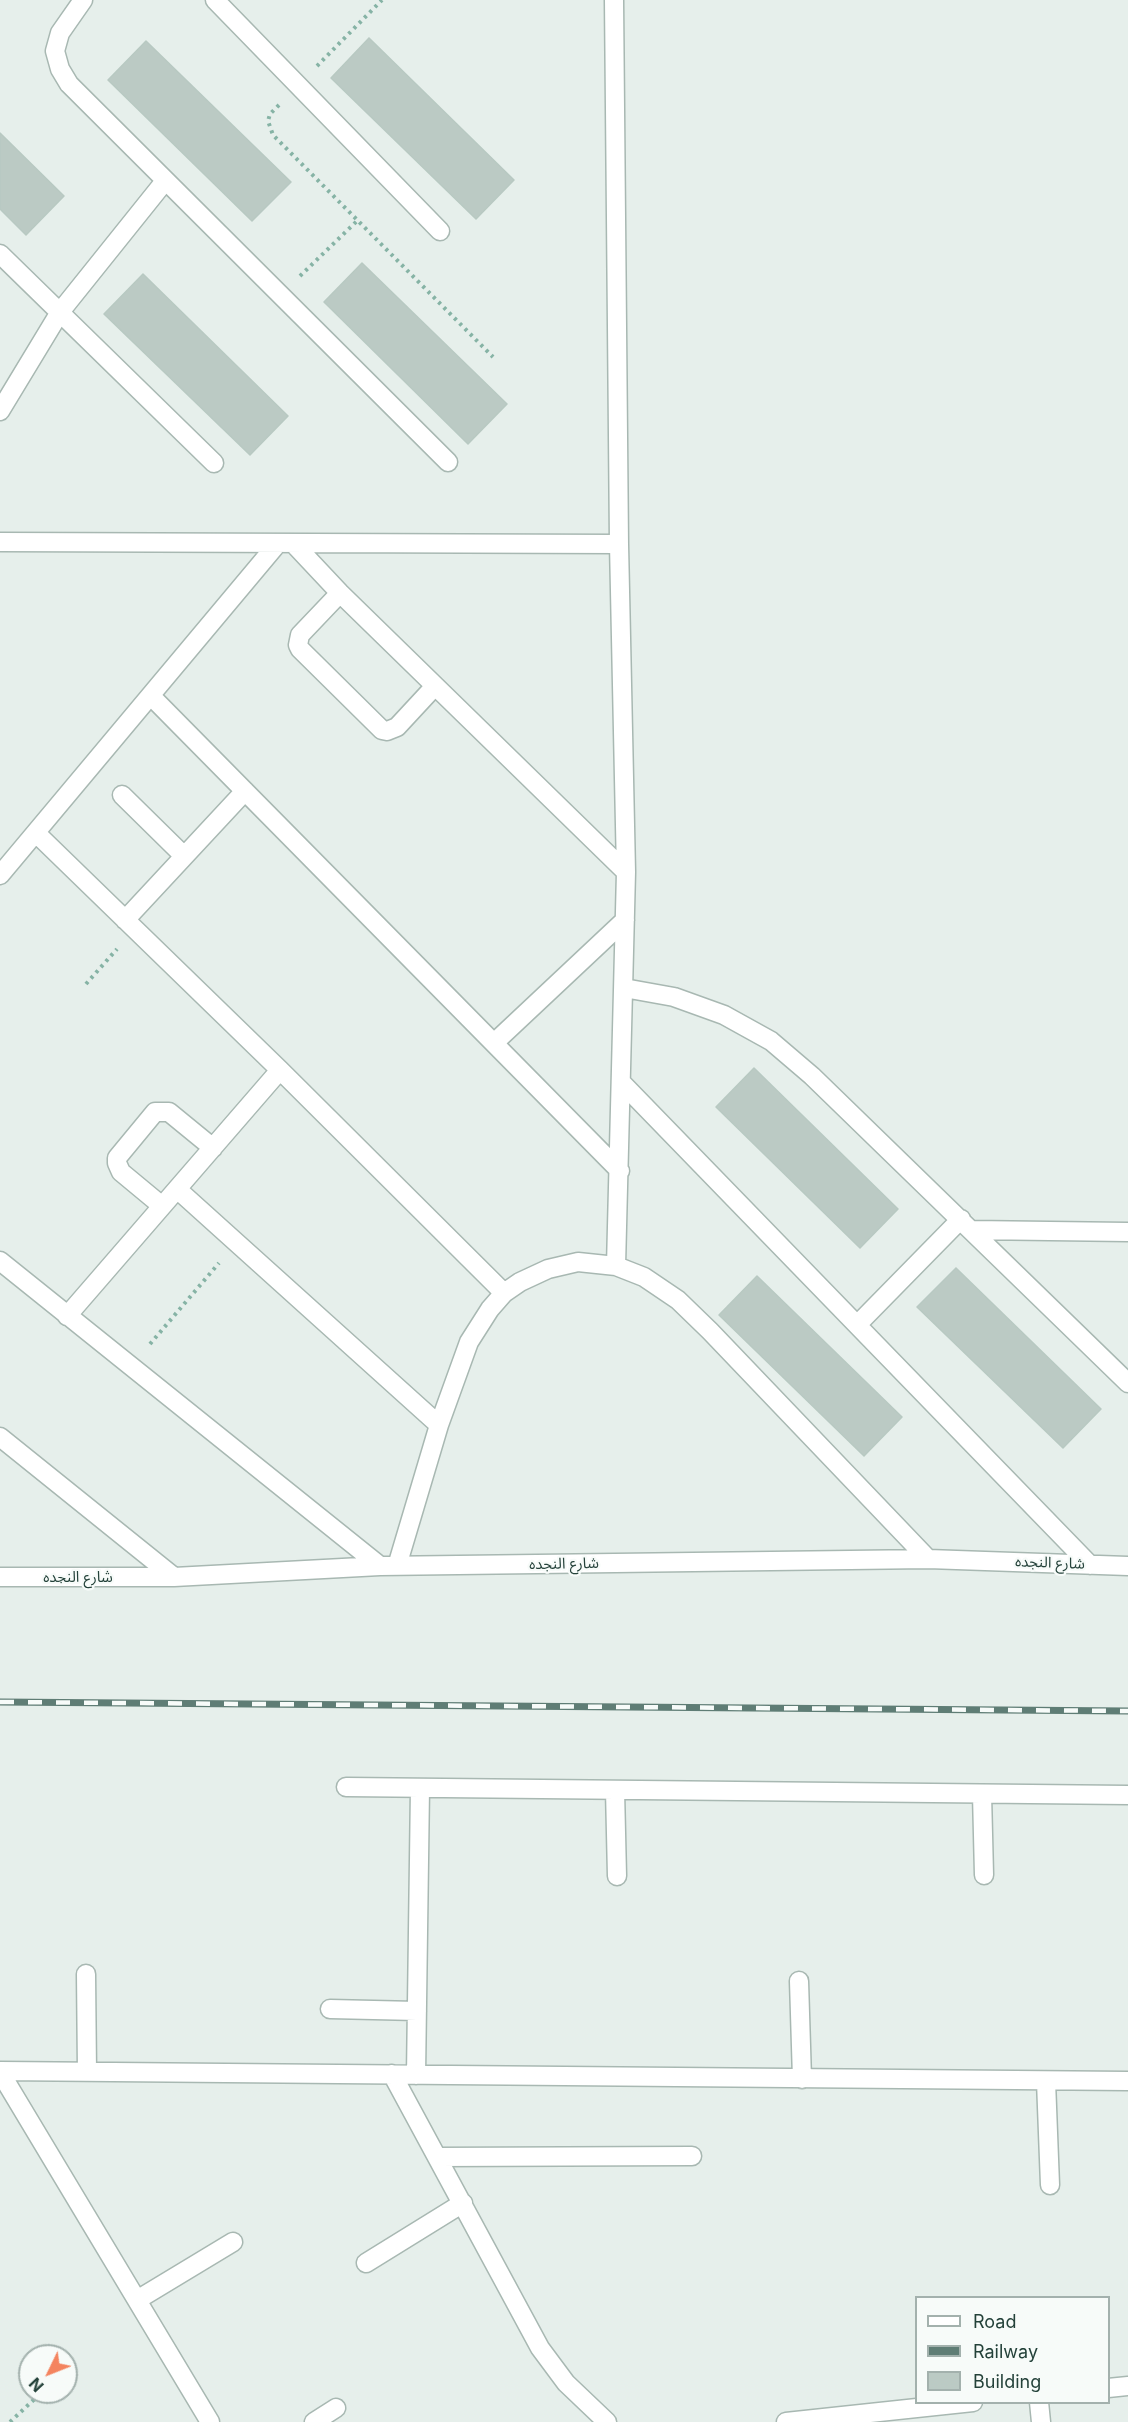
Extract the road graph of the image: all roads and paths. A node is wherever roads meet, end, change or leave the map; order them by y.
1 (83, 0) edge
2 (215, 0) edge
3 (614, 0) edge
4 (165, 181) junction
5 (357, 220) dead end
6 (440, 231) dead end
7 (0, 254) edge
8 (279, 295) junction
9 (60, 312) junction
10 (0, 411) edge
11 (448, 462) dead end
12 (214, 463) dead end
13 (0, 542) edge
14 (285, 543) junction
15 (619, 544) junction
16 (340, 593) junction
17 (435, 686) junction
18 (151, 696) junction
19 (245, 791) junction
20 (122, 795) dead end
21 (36, 832) junction
22 (184, 856) junction
23 (626, 872) junction
24 (0, 874) edge
25 (625, 920) junction
26 (130, 924) junction
27 (86, 984) dead end
28 (624, 988) junction
29 (494, 1043) junction
30 (280, 1070) junction
31 (622, 1083) junction
32 (213, 1148) junction
33 (620, 1171) junction
34 (177, 1189) junction
35 (162, 1206) junction
36 (967, 1225) junction
37 (1128, 1232) edge
38 (237, 1242) junction
39 (0, 1261) edge
40 (616, 1266) junction
41 (504, 1293) junction
42 (68, 1316) junction
43 (857, 1325) junction
44 (129, 1367) junction
45 (1128, 1383) edge
46 (439, 1425) junction
47 (0, 1437) edge
48 (928, 1559) junction
49 (1090, 1564) junction
50 (388, 1566) junction
51 (1128, 1566) edge
52 (0, 1577) edge
53 (174, 1577) junction
54 (346, 1787) dead end
55 (420, 1788) junction
56 (615, 1790) junction
57 (982, 1794) junction
58 (1128, 1795) edge
59 (984, 1875) dead end
60 (616, 1876) dead end
61 (86, 1974) dead end
62 (799, 1981) dead end
63 (330, 2009) dead end
64 (417, 2011) junction
65 (0, 2072) edge
66 (87, 2072) junction
67 (392, 2074) junction
68 (417, 2075) junction
69 (802, 2079) junction
70 (1046, 2080) junction
71 (1128, 2081) edge
72 (692, 2156) dead end
73 (437, 2157) junction
74 (1050, 2185) dead end
75 (463, 2203) junction
76 (233, 2242) dead end
77 (366, 2263) dead end
78 (137, 2300) junction
79 (1128, 2386) edge
80 (1110, 2388) edge
81 (29, 2404) edge
82 (965, 2404) edge
83 (1039, 2404) edge
84 (336, 2408) dead end
85 (851, 2419) edge
86 (10, 2422) edge
87 (210, 2422) edge
88 (314, 2422) edge
89 (607, 2422) edge
90 (786, 2422) edge
91 (1041, 2422) edge

1 - 4 street
2 - 6 street
3 - 15 street
4 - 8 street
4 - 9 street
5 - 8 path
7 - 9 street
8 - 11 street
9 - 10 street
9 - 12 street
13 - 14 street
14 - 15 street
14 - 16 street
14 - 18 street
15 - 23 street
16 - 17 street
16 - 17 street
17 - 23 street
18 - 19 street
18 - 21 street
19 - 22 street
19 - 29 street
20 - 22 street
21 - 24 street
21 - 26 street
22 - 26 street
23 - 25 street
25 - 28 street
25 - 29 street
26 - 27 path
26 - 30 street
28 - 31 street
28 - 36 street
29 - 33 street
30 - 32 street
30 - 41 street
31 - 33 street
31 - 43 street
32 - 34 street
32 - 35 street
33 - 40 street
34 - 35 street
34 - 38 street
35 - 42 street
36 - 37 street
36 - 43 street
36 - 45 street
38 - 44 path
38 - 46 street
39 - 42 street
40 - 41 street
40 - 48 street
41 - 46 street
42 - 44 street
43 - 49 street
44 - 50 street
46 - 50 street
47 - 53 street
48 - 49 street, شارع النجده
48 - 50 street, شارع النجده
49 - 51 street, شارع النجده
50 - 53 street, شارع النجده
52 - 53 street, شارع النجده
54 - 55 street
55 - 56 street
55 - 64 street
56 - 57 street
56 - 60 street
57 - 58 street
57 - 59 street
61 - 66 street
62 - 69 street
63 - 64 street
64 - 68 street
65 - 66 street
65 - 78 street
66 - 67 street
67 - 68 street
67 - 73 street
68 - 69 street
69 - 70 street
70 - 71 street
70 - 74 street
72 - 73 street
73 - 75 street
75 - 77 street
75 - 89 street
76 - 78 street
78 - 87 street
79 - 80 street
81 - 86 path
82 - 85 street
83 - 91 street
84 - 88 street
85 - 90 street

